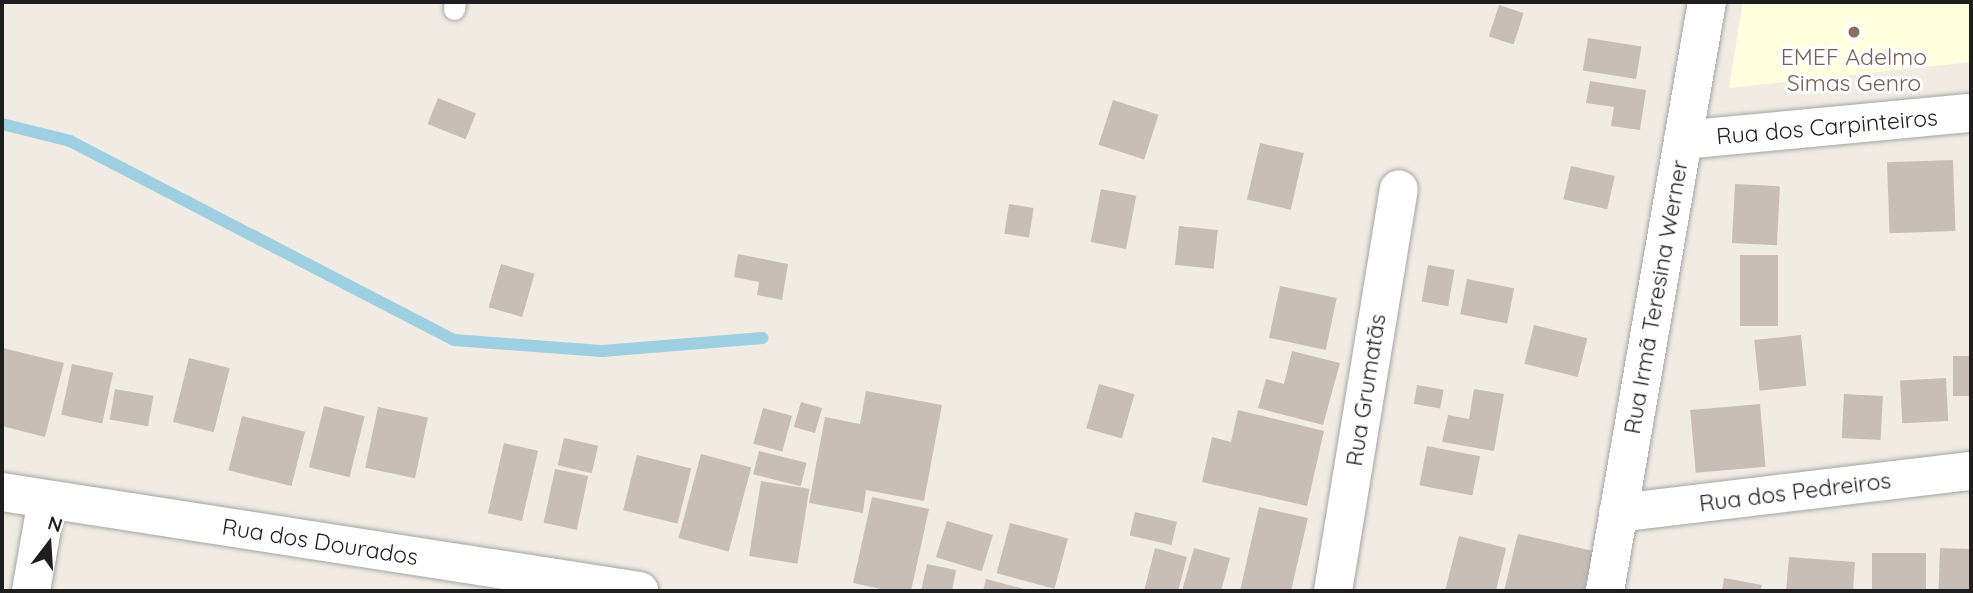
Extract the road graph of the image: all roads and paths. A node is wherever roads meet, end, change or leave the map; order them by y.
1 (1707, 2) edge
2 (1971, 113) edge
3 (1683, 140) junction
4 (1399, 189) dead end
5 (1971, 471) edge
6 (2, 492) edge
7 (47, 499) junction
8 (1618, 513) junction
9 (31, 591) edge
10 (639, 591) edge
11 (1333, 591) edge
12 (1605, 591) edge

1 - 3 street, Rua Irmã Teresina Werner
2 - 3 street, Rua dos Carpinteiros
3 - 8 street, Rua Irmã Teresina Werner
4 - 11 street, Rua Grumatãs
5 - 8 street, Rua dos Pedreiros
6 - 7 street, Rua dos Dourados
7 - 9 street
7 - 10 street, Rua dos Dourados
8 - 12 street, Rua Irmã Teresina Werner

